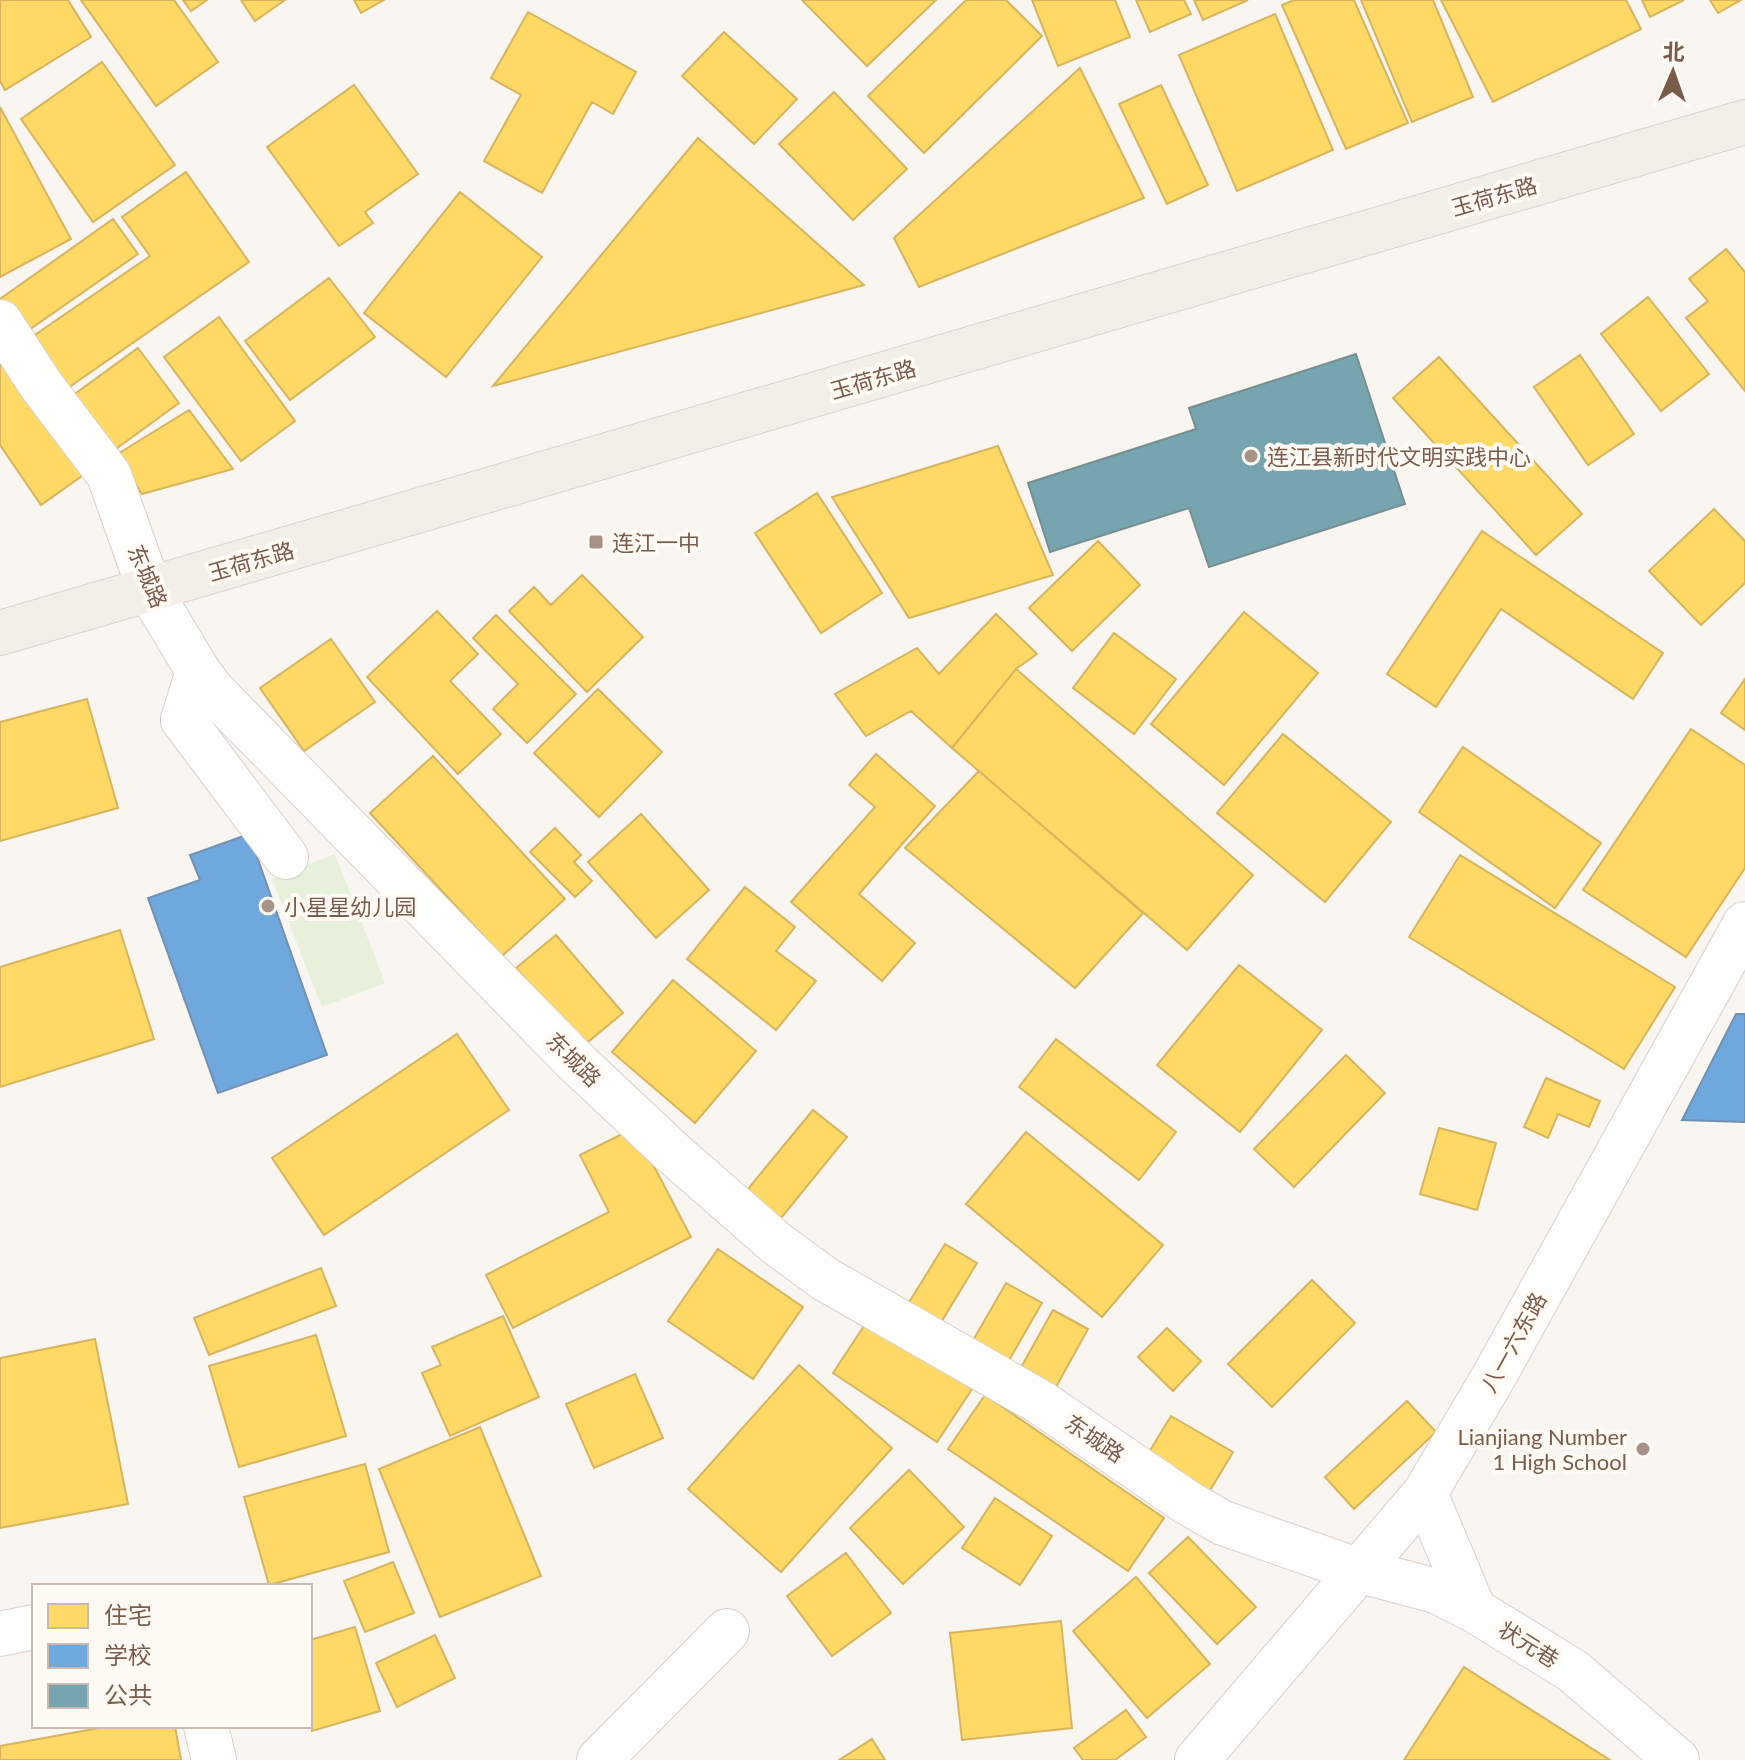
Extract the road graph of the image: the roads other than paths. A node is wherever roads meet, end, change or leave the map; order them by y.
1 (1745, 122) edge
2 (0, 322) edge
3 (150, 591) junction
4 (0, 633) edge
5 (198, 671) junction
6 (286, 857) dead end
7 (1745, 924) edge
8 (1425, 1493) junction
9 (1357, 1570) junction
10 (1474, 1610) junction
11 (32, 1627) edge
12 (727, 1631) dead end
13 (0, 1634) edge
14 (206, 1728) edge
15 (214, 1760) edge
16 (599, 1760) edge
17 (1197, 1760) edge
18 (1677, 1760) edge

1 - 3 main road, 玉荷东路
2 - 3 street, 东城路
3 - 4 main road, 玉荷东路
3 - 5 street, 东城路
5 - 6 street
5 - 9 street, 东城路
7 - 8 street, 八一六东路
8 - 9 street, 八一六东路
8 - 10 street
9 - 10 street, 状元巷
9 - 17 street, 八一六东路
10 - 18 street, 状元巷
11 - 13 street
12 - 16 street
14 - 15 street

